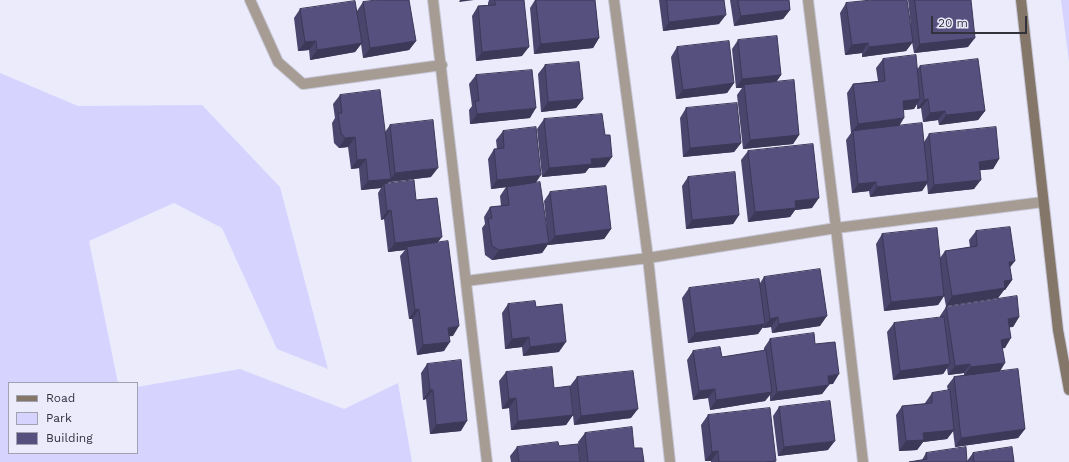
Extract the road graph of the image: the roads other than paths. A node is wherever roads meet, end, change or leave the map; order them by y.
1 (250, 0) edge
2 (433, 0) edge
3 (614, 0) edge
4 (808, 0) edge
5 (1021, 0) edge
6 (442, 65) junction
7 (1043, 202) junction
8 (836, 228) junction
9 (648, 258) junction
10 (466, 281) junction
11 (1069, 390) edge
12 (487, 462) edge
13 (670, 462) edge
14 (863, 462) edge

1 - 6 street
2 - 6 street
3 - 9 street
4 - 8 street
5 - 7 street
6 - 10 street
7 - 8 street
7 - 11 street
8 - 9 street
8 - 14 street
9 - 10 street
9 - 13 street
10 - 12 street

